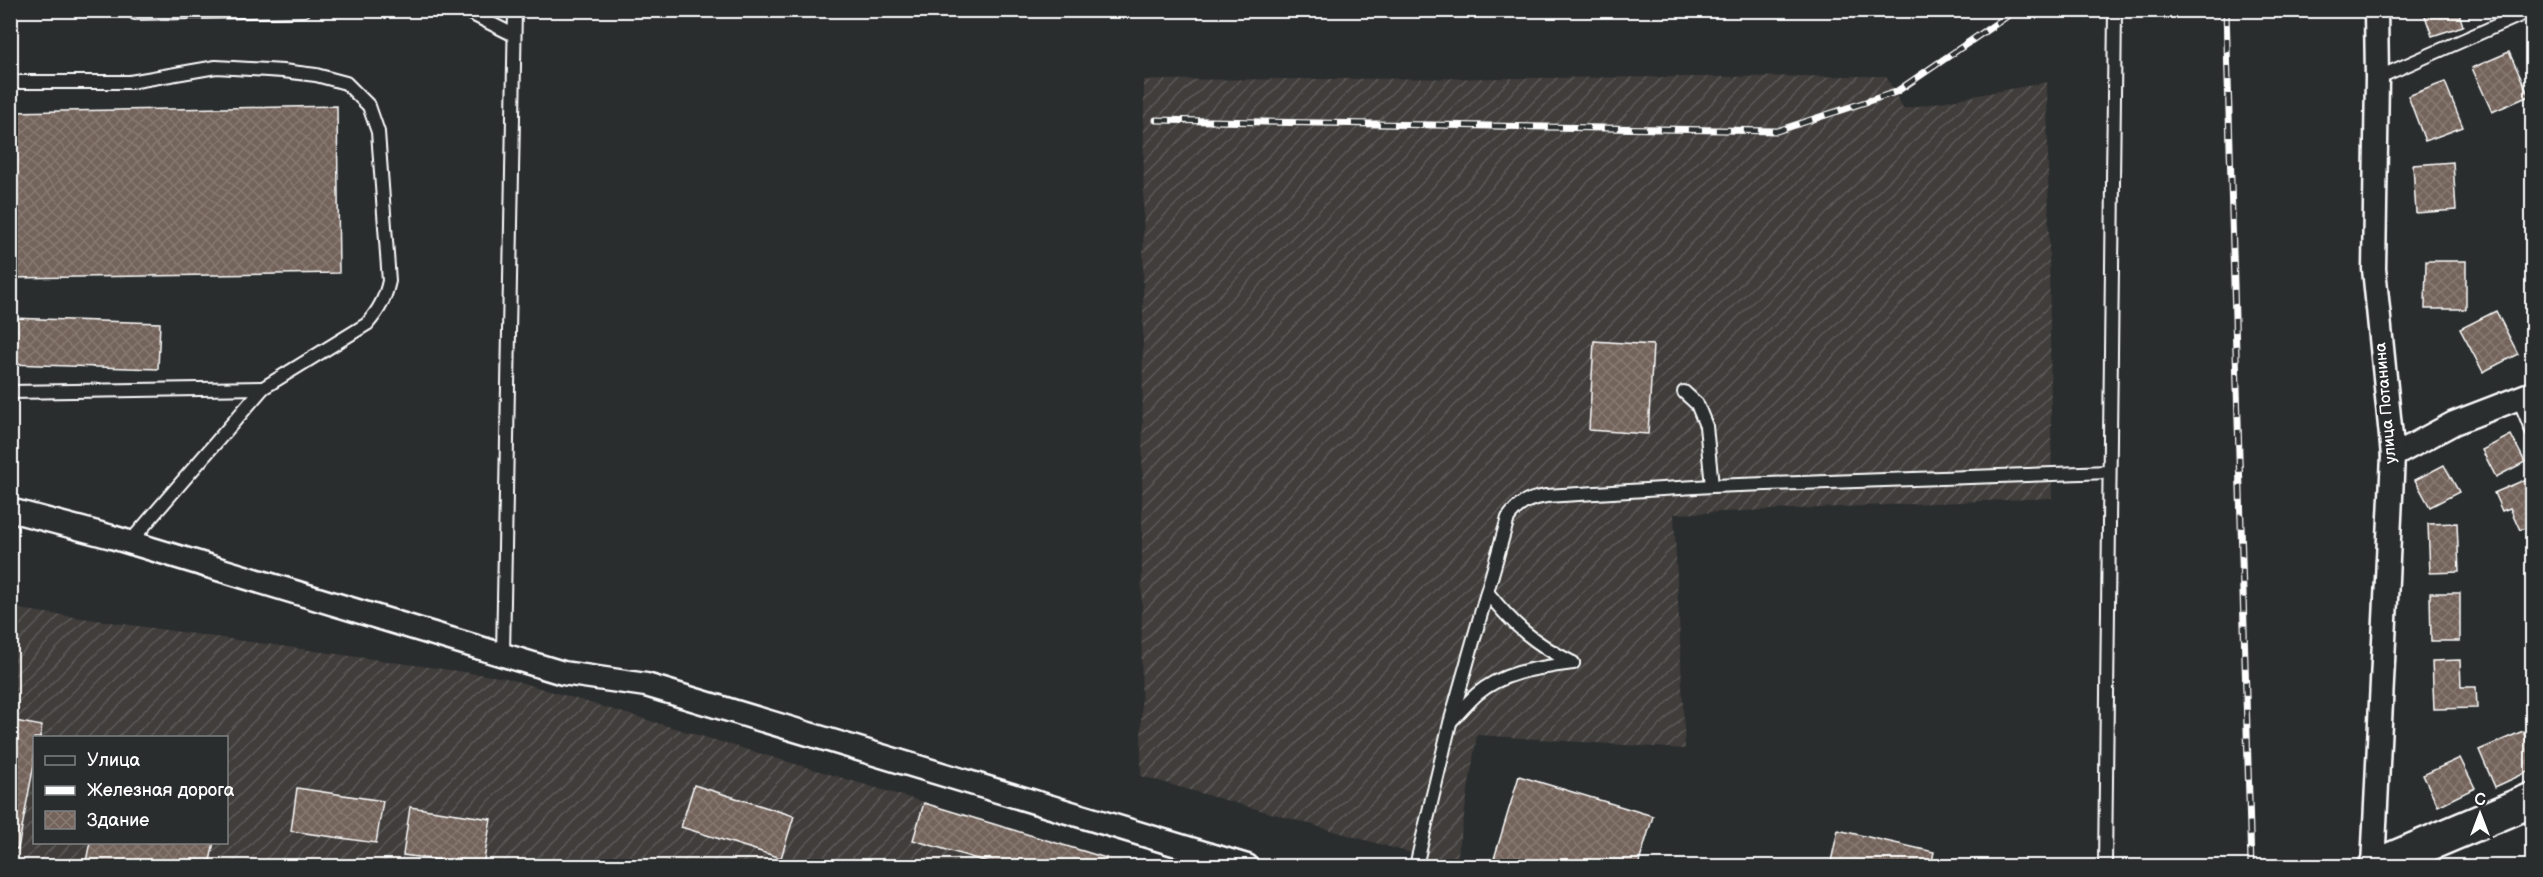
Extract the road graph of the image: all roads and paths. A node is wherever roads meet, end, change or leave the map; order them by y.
1 (304, 10) edge
2 (444, 10) edge
3 (515, 10) edge
4 (2115, 10) edge
5 (2376, 10) edge
6 (2532, 10) edge
7 (135, 12) dead end
8 (514, 35) junction
9 (2377, 78) junction
10 (10, 82) edge
11 (263, 388) junction
12 (10, 392) edge
13 (1684, 392) dead end
14 (2526, 396) edge
15 (2532, 431) edge
16 (2393, 456) junction
17 (2109, 472) junction
18 (1712, 486) junction
19 (10, 510) edge
20 (130, 542) junction
21 (1487, 592) junction
22 (503, 655) junction
23 (1450, 723) junction
24 (2532, 800) edge
25 (1246, 866) edge
26 (1416, 867) edge
27 (2105, 867) edge
28 (2375, 867) edge

1 - 7 lane
2 - 8 lane
3 - 8 lane
4 - 17 lane
5 - 9 street, улица Потанина
6 - 9 lane
8 - 22 lane
9 - 16 street, улица Потанина
10 - 11 lane
11 - 12 lane
11 - 20 lane
13 - 18 lane
14 - 15 lane
14 - 16 street
16 - 28 street, улица Потанина
17 - 18 lane
17 - 27 lane
18 - 21 lane
19 - 20 street
20 - 22 street
21 - 23 lane
21 - 23 lane
22 - 25 street
23 - 26 lane
24 - 28 main road

